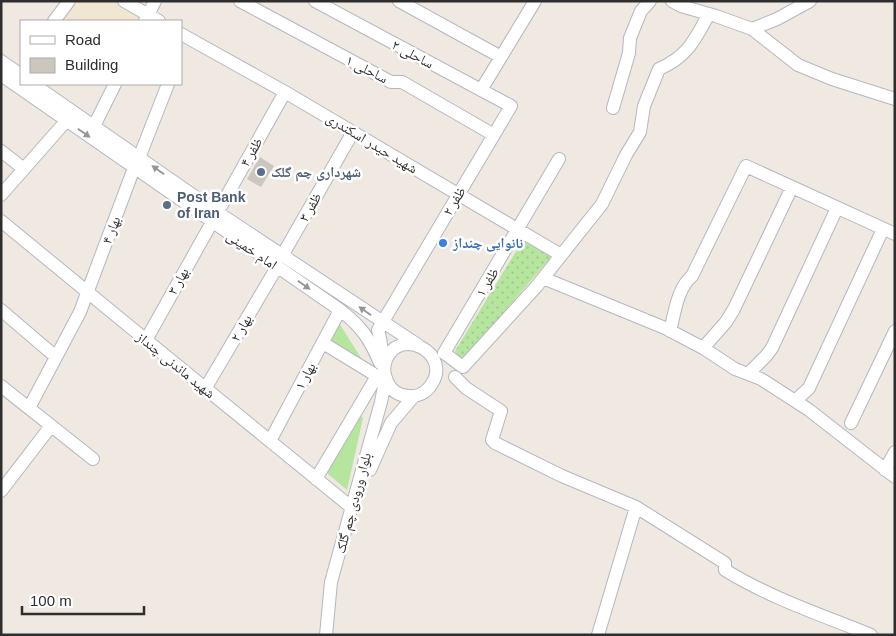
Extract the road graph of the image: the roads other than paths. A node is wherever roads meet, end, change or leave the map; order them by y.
1 (69, 1) edge
2 (124, 1) edge
3 (155, 1) edge
4 (240, 1) edge
5 (315, 1) edge
6 (399, 1) edge
7 (535, 1) edge
8 (650, 1) edge
9 (672, 1) edge
10 (810, 1) edge
11 (709, 14) junction
12 (151, 19) edge
13 (55, 20) edge
14 (752, 29) junction
15 (184, 35) edge
16 (501, 56) junction
17 (1, 61) edge
18 (20, 72) edge
19 (1, 75) edge
20 (34, 85) edge
21 (114, 85) edge
22 (168, 85) edge
23 (481, 90) junction
24 (285, 92) junction
25 (895, 99) edge
26 (55, 106) junction
27 (511, 106) joint
28 (613, 108) dead end
29 (67, 120) junction
30 (94, 126) junction
31 (353, 132) junction
32 (494, 135) junction
33 (1, 151) edge
34 (559, 159) dead end
35 (137, 163) junction
36 (24, 169) junction
37 (792, 187) junction
38 (458, 194) junction
39 (1, 195) edge
40 (837, 208) junction
41 (214, 217) junction
42 (1, 221) edge
43 (518, 230) junction
44 (889, 231) edge
45 (561, 255) junction
46 (280, 261) junction
47 (543, 278) junction
48 (88, 292) junction
49 (1, 310) edge
50 (340, 310) junction
51 (383, 322) junction
52 (670, 331) junction
53 (895, 331) edge
54 (146, 340) junction
55 (323, 342) junction
56 (420, 346) junction
57 (703, 348) junction
58 (439, 355) junction
59 (56, 357) junction
60 (459, 372) junction
61 (384, 373) junction
62 (436, 374) junction
63 (748, 374) junction
64 (2, 389) edge
65 (205, 389) junction
66 (414, 396) junction
67 (795, 401) junction
68 (29, 408) junction
69 (375, 423) junction
70 (851, 423) dead end
71 (51, 426) junction
72 (389, 427) junction
73 (270, 441) junction
74 (895, 452) edge
75 (93, 459) dead end
76 (890, 474) edge
77 (316, 479) junction
78 (1, 491) edge
79 (352, 507) junction
80 (636, 507) junction
81 (326, 635) edge
82 (331, 635) edge
83 (598, 635) edge
84 (871, 635) edge

1 - 13 street
2 - 12 street
3 - 12 street
4 - 32 street, ساحلی ۱
5 - 23 street, ساحلی ۲
6 - 16 street
7 - 16 street
8 - 28 street
9 - 11 street
10 - 14 street
11 - 14 street
11 - 45 street
14 - 25 street
15 - 24 street, شهید حیدر اسکندری
16 - 23 street
17 - 18 street
19 - 26 street, امام خمینی
20 - 26 street, امام خمینی
21 - 30 street
22 - 35 street, بهار ۴
23 - 27 street, ساحلی ۲
24 - 31 street, شهید حیدر اسکندری
24 - 41 street, ظفر ۴
26 - 29 street, امام خمینی
26 - 30 street, امام خمینی
27 - 32 street, ظفر ۲
29 -> 35 street, امام خمینی
29 - 36 street
30 - 35 street, امام خمینی
31 - 38 street, شهید حیدر اسکندری
31 - 46 street, ظفر ۳
32 - 38 street, ظفر ۲
33 - 36 street
34 - 43 street, ظفر ۱
35 - 41 street, امام خمینی
35 - 48 street, بهار ۴
36 - 39 street
37 - 40 street
37 - 52 street
37 - 57 street
38 - 43 street, شهید حیدر اسکندری
38 - 51 street, ظفر ۲
40 - 44 street
40 - 63 street
41 - 46 street, امام خمینی
41 - 54 street, بهار ۳
42 - 48 street, شهید ماندنی چنداز
43 - 45 street, شهید حیدر اسکندری
43 - 58 street, ظفر ۱
44 - 67 street
45 - 47 street
46 -> 50 street, امام خمینی
51 -> 46 street, امام خمینی
46 - 65 street, بهار ۲
47 - 52 street
47 - 60 street
48 - 54 street, شهید ماندنی چنداز
48 - 59 street, بهار ۴
49 - 59 street
50 - 55 street, بهار ۱
50 - 61 street, امام خمینی
51 - 56 street, امام خمینی
51 - 61 street
52 - 57 street
53 - 70 street
54 - 65 street, شهید ماندنی چنداز
55 - 73 street, بهار ۱
55 - 77 street
56 - 58 street
56 - 61 street
57 - 63 street
58 - 60 street
58 - 62 street
59 - 68 street, بهار ۴
60 - 62 street
60 - 80 street
61 - 66 street
61 - 69 street, بلوار ورودی چم گلک
62 - 66 street
63 - 67 street
64 - 68 street
65 - 73 street, شهید ماندنی چنداز
66 - 72 street, بلوار ورودی چم گلک
67 - 76 street
68 - 71 street
69 - 72 street
69 - 79 street, بلوار ورودی چم گلک
71 - 75 street
71 - 78 street
72 - 82 street, بلوار ورودی چم گلک
73 - 77 street, شهید ماندنی چنداز
74 - 76 street
77 - 79 street, شهید ماندنی چنداز
79 - 81 street, بلوار ورودی چم گلک
80 - 83 street
80 - 84 street

